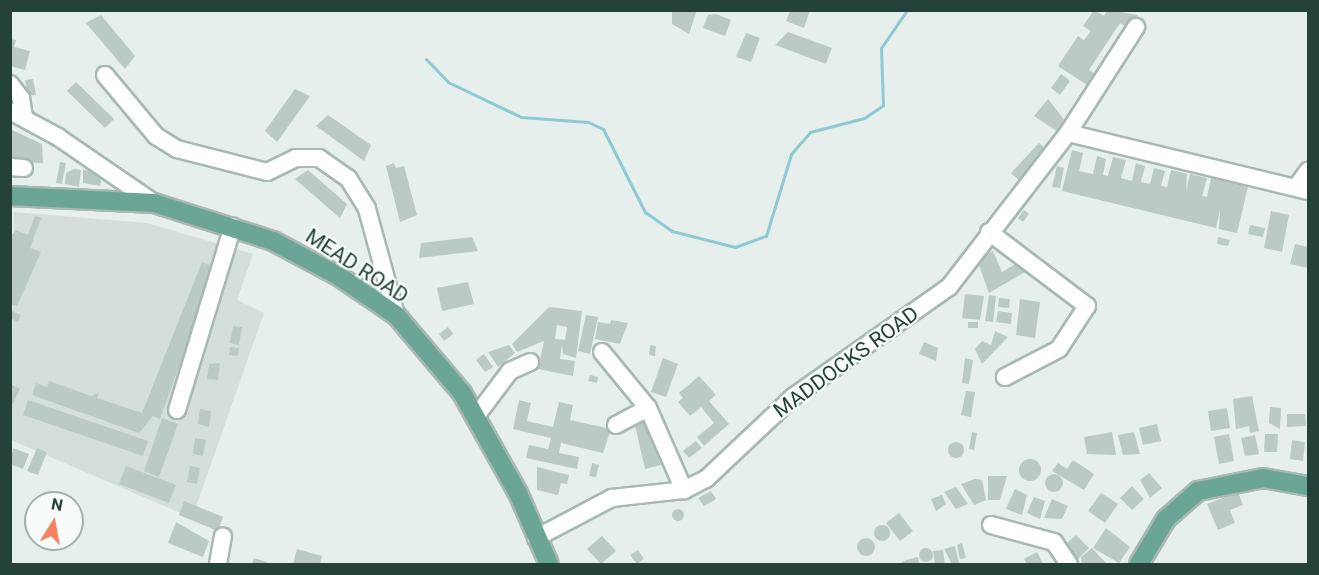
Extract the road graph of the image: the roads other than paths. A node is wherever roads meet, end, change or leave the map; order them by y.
1 (1136, 27) dead end
2 (105, 75) dead end
3 (10, 84) edge
4 (17, 113) edge
5 (1068, 133) junction
6 (1308, 171) edge
7 (1303, 188) edge
8 (10, 196) edge
9 (154, 203) junction
10 (233, 226) junction
11 (989, 232) junction
12 (396, 315) junction
13 (603, 352) dead end
14 (530, 362) dead end
15 (1005, 377) dead end
16 (648, 408) junction
17 (177, 410) dead end
18 (477, 415) junction
19 (616, 425) dead end
20 (1308, 486) edge
21 (684, 489) junction
22 (991, 525) dead end
23 (223, 536) dead end
24 (536, 538) junction
25 (218, 564) edge
26 (549, 564) edge
27 (1069, 564) edge
28 (1139, 564) edge

1 - 5 street, MADDOCKS ROAD
2 - 12 street
3 - 4 street
4 - 9 street
5 - 7 street
5 - 11 street, MADDOCKS ROAD
6 - 7 street
8 - 9 main road, MEAD ROAD
9 - 10 main road, MEAD ROAD
10 - 12 main road, MEAD ROAD
10 - 17 street
11 - 15 street
11 - 21 street, MADDOCKS ROAD
12 - 18 main road, MEAD ROAD
13 - 16 street
14 - 18 street
16 - 19 street
16 - 21 street
18 - 24 main road, MEAD ROAD
20 - 28 main road
21 - 24 street, MADDOCKS ROAD
22 - 27 street
23 - 25 street
24 - 26 main road, MEAD ROAD

